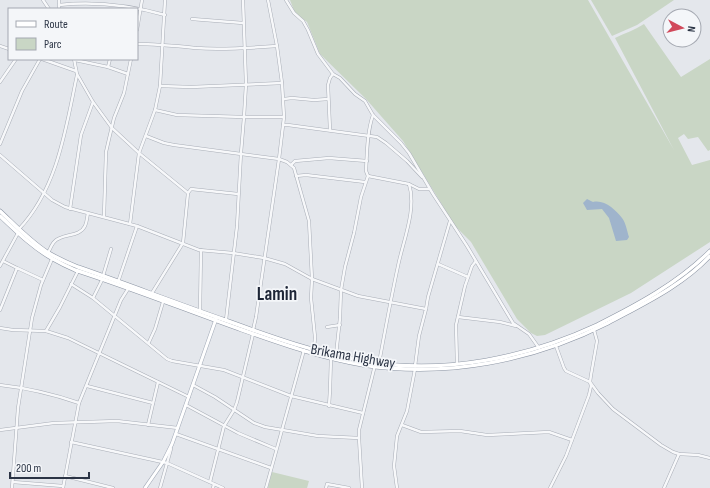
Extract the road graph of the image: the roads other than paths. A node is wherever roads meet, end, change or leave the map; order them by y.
1 (59, 0) edge
2 (142, 0) edge
3 (165, 0) edge
4 (240, 0) edge
5 (243, 0) edge
6 (268, 0) edge
7 (286, 0) edge
8 (59, 5) joint
9 (141, 8) junction
10 (164, 15) junction
11 (192, 18) dead end
12 (243, 23) junction
13 (138, 24) edge
14 (138, 44) edge
15 (162, 44) junction
16 (277, 46) junction
17 (244, 49) junction
18 (15, 60) edge
19 (40, 60) edge
20 (44, 60) edge
21 (74, 60) edge
22 (110, 60) edge
23 (131, 60) edge
24 (108, 67) junction
25 (77, 72) junction
26 (128, 74) junction
27 (333, 74) junction
28 (0, 82) edge
29 (282, 83) junction
30 (246, 84) junction
31 (160, 86) junction
32 (284, 99) junction
33 (328, 99) junction
34 (93, 102) junction
35 (155, 110) junction
36 (373, 115) junction
37 (284, 116) junction
38 (244, 117) junction
39 (283, 125) junction
40 (112, 128) junction
41 (330, 130) junction
42 (369, 135) junction
43 (146, 136) junction
44 (0, 144) edge
45 (139, 153) junction
46 (0, 154) edge
47 (241, 154) junction
48 (279, 159) junction
49 (367, 161) junction
50 (291, 165) junction
51 (296, 176) junction
52 (368, 176) junction
53 (365, 182) junction
54 (426, 182) junction
55 (409, 184) junction
56 (430, 189) junction
57 (43, 192) junction
58 (188, 193) junction
59 (238, 194) junction
60 (70, 209) junction
61 (0, 211) edge
62 (88, 213) junction
63 (0, 216) edge
64 (104, 216) junction
65 (450, 221) junction
66 (130, 224) junction
67 (137, 226) junction
68 (19, 231) junction
69 (183, 243) junction
70 (111, 249) dead end
71 (201, 250) junction
72 (710, 251) edge
73 (48, 253) junction
74 (233, 253) junction
75 (710, 256) edge
76 (264, 258) junction
77 (52, 259) junction
78 (3, 261) junction
79 (476, 261) junction
80 (438, 264) junction
81 (0, 266) edge
82 (17, 268) junction
83 (78, 271) junction
84 (468, 277) junction
85 (102, 278) junction
86 (312, 279) junction
87 (43, 280) junction
88 (118, 282) junction
89 (71, 284) junction
90 (128, 289) junction
91 (341, 290) junction
92 (151, 294) junction
93 (93, 298) junction
94 (163, 302) junction
95 (391, 302) junction
96 (426, 309) junction
97 (0, 310) edge
98 (200, 311) junction
99 (114, 315) junction
100 (458, 317) junction
101 (216, 319) junction
102 (226, 321) junction
103 (340, 325) junction
104 (327, 327) dead end
105 (519, 327) junction
106 (0, 328) edge
107 (594, 330) junction
108 (30, 331) junction
109 (46, 331) junction
110 (253, 332) junction
111 (148, 342) junction
112 (556, 346) junction
113 (304, 350) junction
114 (314, 350) junction
115 (539, 350) junction
116 (99, 353) junction
117 (336, 356) junction
118 (331, 358) junction
119 (376, 364) junction
120 (457, 364) junction
121 (200, 365) junction
122 (415, 367) junction
123 (243, 378) junction
124 (158, 382) junction
125 (590, 382) junction
126 (0, 385) edge
127 (193, 385) junction
128 (87, 386) junction
129 (21, 388) junction
130 (291, 396) junction
131 (189, 397) junction
132 (79, 403) junction
133 (152, 403) junction
134 (186, 405) junction
135 (329, 406) junction
136 (234, 410) junction
137 (363, 413) junction
138 (75, 422) junction
139 (148, 425) junction
140 (402, 425) junction
141 (224, 426) junction
142 (16, 427) junction
143 (178, 428) junction
144 (0, 430) edge
145 (282, 430) junction
146 (176, 434) junction
147 (358, 438) junction
148 (572, 440) junction
149 (71, 442) junction
150 (218, 449) junction
151 (276, 449) junction
152 (679, 454) junction
153 (710, 458) edge
154 (165, 462) junction
155 (272, 468) junction
156 (65, 476) junction
157 (13, 482) junction
158 (210, 482) junction
159 (214, 484) junction
160 (63, 487) edge
161 (12, 488) edge
162 (113, 488) edge
163 (145, 488) edge
164 (160, 488) edge
165 (213, 488) edge
166 (223, 488) edge
167 (266, 488) edge
168 (326, 488) edge
169 (349, 488) edge
170 (362, 488) edge
171 (397, 488) edge
172 (550, 488) edge
173 (664, 488) edge

1 - 8 street
2 - 9 street
3 - 10 street
4 - 5 street
5 - 12 street
6 - 16 street
7 - 27 street
8 - 9 street
9 - 10 street
9 - 13 street
10 - 15 street
11 - 12 street
12 - 17 street
14 - 15 street
15 - 17 street
15 - 31 street
16 - 17 street
16 - 29 street
17 - 30 street
18 - 28 street
19 - 44 street
20 - 25 street
21 - 24 street
21 - 25 street
22 - 24 street
23 - 26 street
24 - 26 street
25 - 34 street
25 - 57 street
26 - 40 street
27 - 33 street
27 - 36 street
29 - 30 street
29 - 32 street
30 - 31 street
30 - 38 street
31 - 35 street
32 - 33 street
32 - 37 street
33 - 41 street
34 - 40 street
34 - 60 street
35 - 38 street
35 - 43 street
36 - 42 street
36 - 54 street
37 - 38 street
37 - 39 street
38 - 47 street
39 - 41 street
39 - 48 street
40 - 45 street
40 - 64 street
41 - 42 street
42 - 49 street
42 - 54 street
43 - 45 street
43 - 47 street
45 - 58 street
45 - 66 street
46 - 57 street
47 - 48 street
47 - 59 street
48 - 50 street
48 - 76 street
49 - 50 street
49 - 52 street
50 - 51 street
51 - 53 street
51 - 86 street
52 - 53 street
52 - 55 street
53 - 91 street
54 - 56 street
55 - 56 street
55 - 95 street
56 - 65 street
57 - 60 street
57 - 68 street
58 - 59 street
58 - 69 street
59 - 74 street
60 - 62 street
61 - 68 highway, Brikama Highway
62 - 64 street
62 - 73 street
63 - 68 highway, Brikama Highway
64 - 66 street
65 - 79 street
65 - 80 street
66 - 67 street
67 - 69 street
67 - 88 street
68 - 73 highway, Brikama Highway
68 - 77 highway, Brikama Highway
68 - 78 street
69 - 71 street
69 - 92 street
70 - 85 street
71 - 74 street
71 - 98 street
72 - 115 highway, Brikama Highway
73 - 85 highway, Brikama Highway
74 - 76 street
74 - 102 street
75 - 107 highway, Brikama Highway
76 - 86 street
76 - 110 street
77 - 83 highway, Brikama Highway
77 - 87 street
78 - 81 street
78 - 82 street
79 - 84 street
79 - 105 street
80 - 84 street
80 - 96 street
82 - 87 street
82 - 97 street
83 - 85 highway, Brikama Highway
83 - 89 street
84 - 100 street
85 - 88 highway, Brikama Highway
85 - 90 highway, Brikama Highway
85 - 93 street
86 - 91 street
86 - 114 street
87 - 108 street
88 - 92 highway, Brikama Highway
89 - 93 street
89 - 109 street
90 - 94 highway, Brikama Highway
90 - 99 street
91 - 95 street
91 - 103 street
92 - 98 highway, Brikama Highway
93 - 99 street
94 - 101 highway, Brikama Highway
94 - 111 street
95 - 96 street
95 - 119 street
96 - 122 street
98 - 101 highway, Brikama Highway
99 - 111 street
99 - 116 street
100 - 105 street
100 - 120 street
101 - 102 highway, Brikama Highway
101 - 110 highway, Brikama Highway
101 - 121 main road
102 - 110 highway, Brikama Highway
103 - 104 street
103 - 117 street
105 - 115 street
106 - 108 street
107 - 112 highway, Brikama Highway
107 - 125 street
108 - 109 street
108 - 129 street
109 - 116 street
110 - 113 highway, Brikama Highway
110 - 123 street
111 - 121 street
112 - 115 highway, Brikama Highway
112 - 125 street
113 - 114 highway, Brikama Highway
113 - 118 highway, Brikama Highway
113 - 130 street
114 - 117 highway, Brikama Highway
115 - 120 highway, Brikama Highway
115 - 122 highway, Brikama Highway
116 - 124 street
116 - 128 street
117 - 119 highway, Brikama Highway
118 - 119 highway, Brikama Highway
118 - 135 street
119 - 122 highway, Brikama Highway
119 - 137 street
120 - 122 highway, Brikama Highway
121 - 123 street
121 - 127 main road
122 - 140 street
123 - 130 street
123 - 136 street
124 - 131 street
124 - 133 street
125 - 148 street
125 - 152 street
126 - 129 street
127 - 131 main road
127 - 136 street
128 - 132 street
128 - 133 street
129 - 132 street
129 - 142 street
130 - 135 street
130 - 145 street
131 - 134 main road
132 - 138 street
133 - 139 street
134 - 141 street
134 - 143 main road
135 - 137 street
136 - 141 street
136 - 145 street
137 - 147 street
138 - 139 street
138 - 142 street
138 - 149 street
139 - 143 street
140 - 148 street
140 - 171 street
141 - 150 street
141 - 151 street
142 - 144 street
142 - 157 street
143 - 146 main road
145 - 147 street
145 - 151 street
146 - 150 street
146 - 154 main road
147 - 170 street
148 - 172 street
149 - 154 street
149 - 156 street
150 - 155 street
150 - 158 street
151 - 155 street
152 - 153 street
152 - 173 street
154 - 158 street
154 - 163 main road
154 - 164 street
155 - 167 street
156 - 160 street
156 - 162 street
157 - 160 street
157 - 161 street
158 - 159 street
159 - 165 street
159 - 166 street
168 - 169 street

